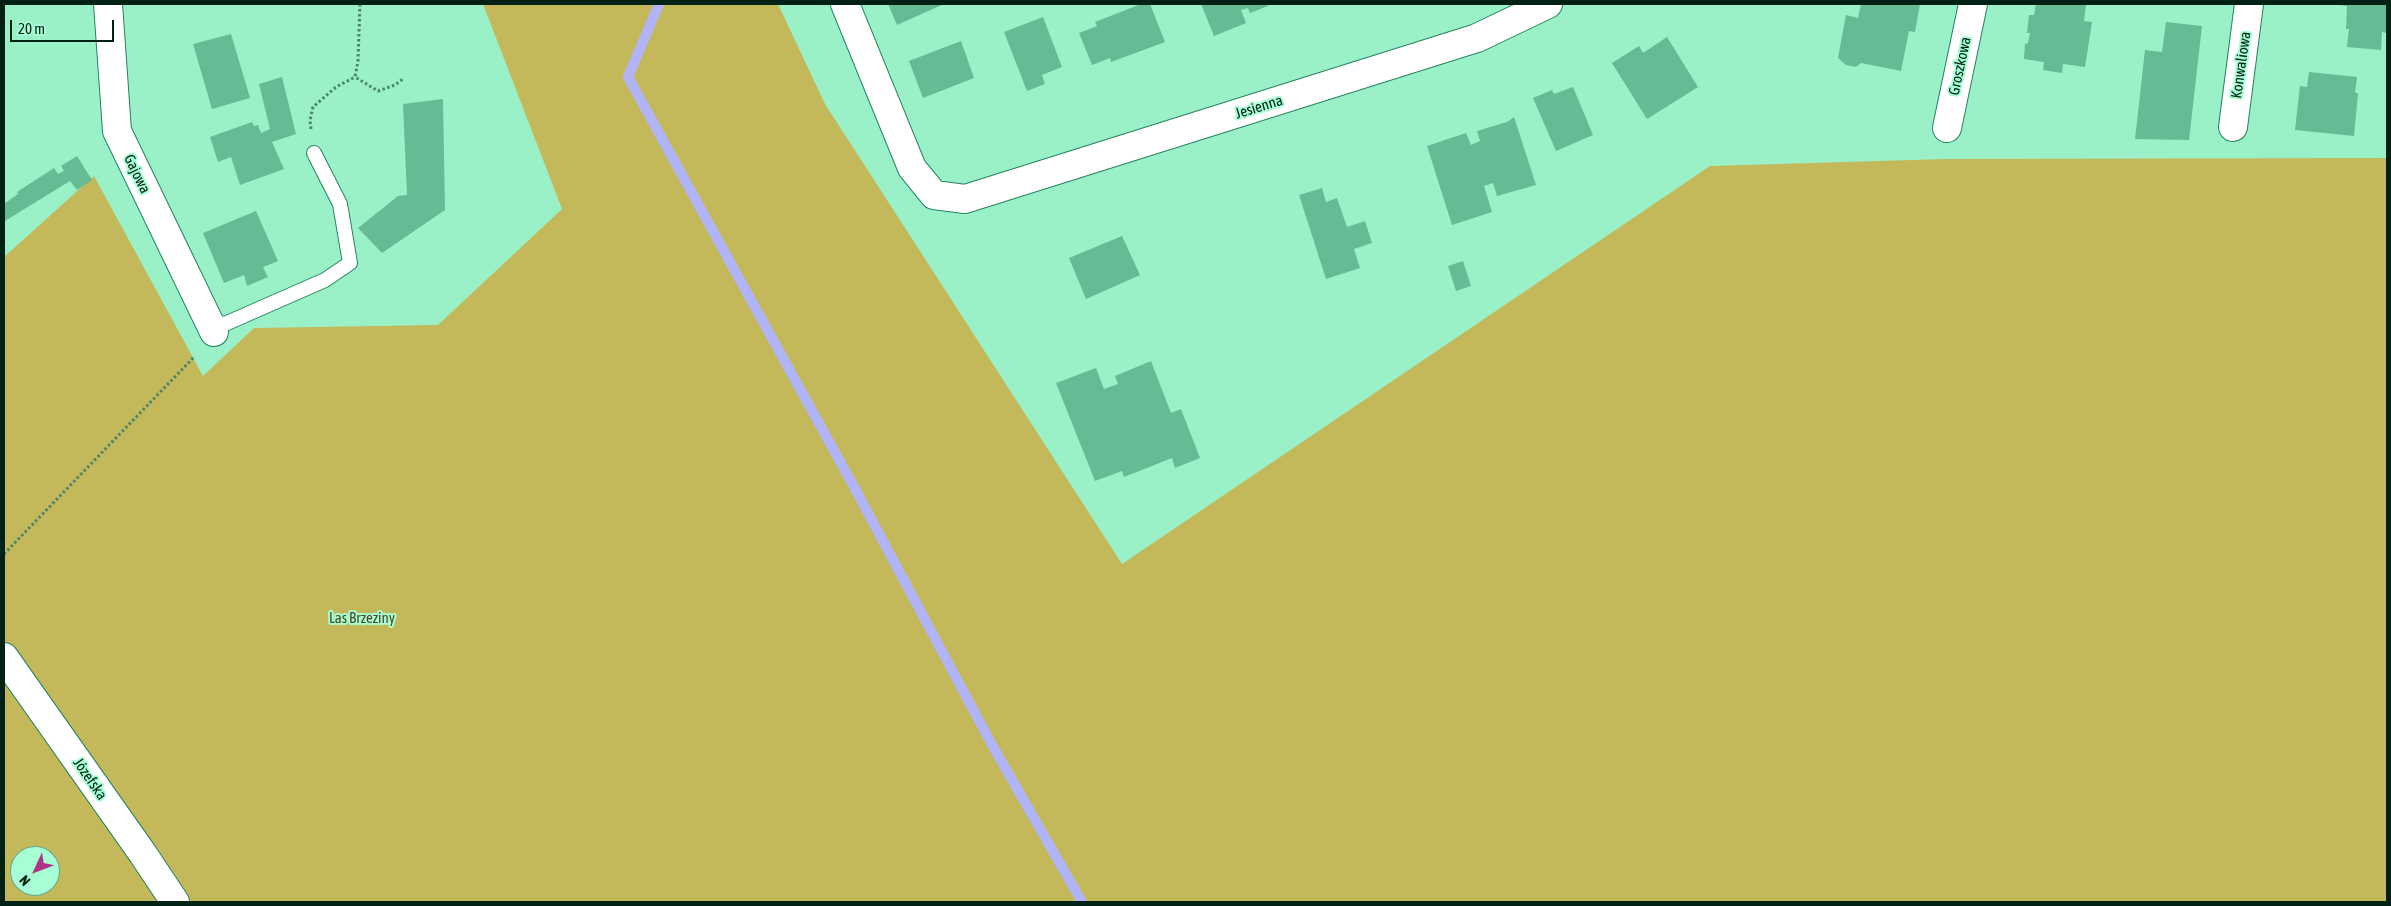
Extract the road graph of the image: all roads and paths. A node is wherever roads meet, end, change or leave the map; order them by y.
1 (108, 4) edge
2 (360, 4) edge
3 (845, 4) edge
4 (1548, 4) edge
5 (1973, 4) edge
6 (2250, 4) edge
7 (354, 77) junction
8 (404, 78) dead end
9 (2233, 127) dead end
10 (1947, 128) dead end
11 (314, 152) joint
12 (213, 329) junction
13 (4, 554) edge
14 (4, 657) edge
15 (175, 902) edge

1 - 12 street, Gajowa
2 - 7 path
3 - 4 street, Jesienna
5 - 10 street, Groszkowa
6 - 9 street, Konwaliowa
7 - 8 path
7 - 11 path
11 - 12 lane
12 - 13 path
14 - 15 street, Józefska

